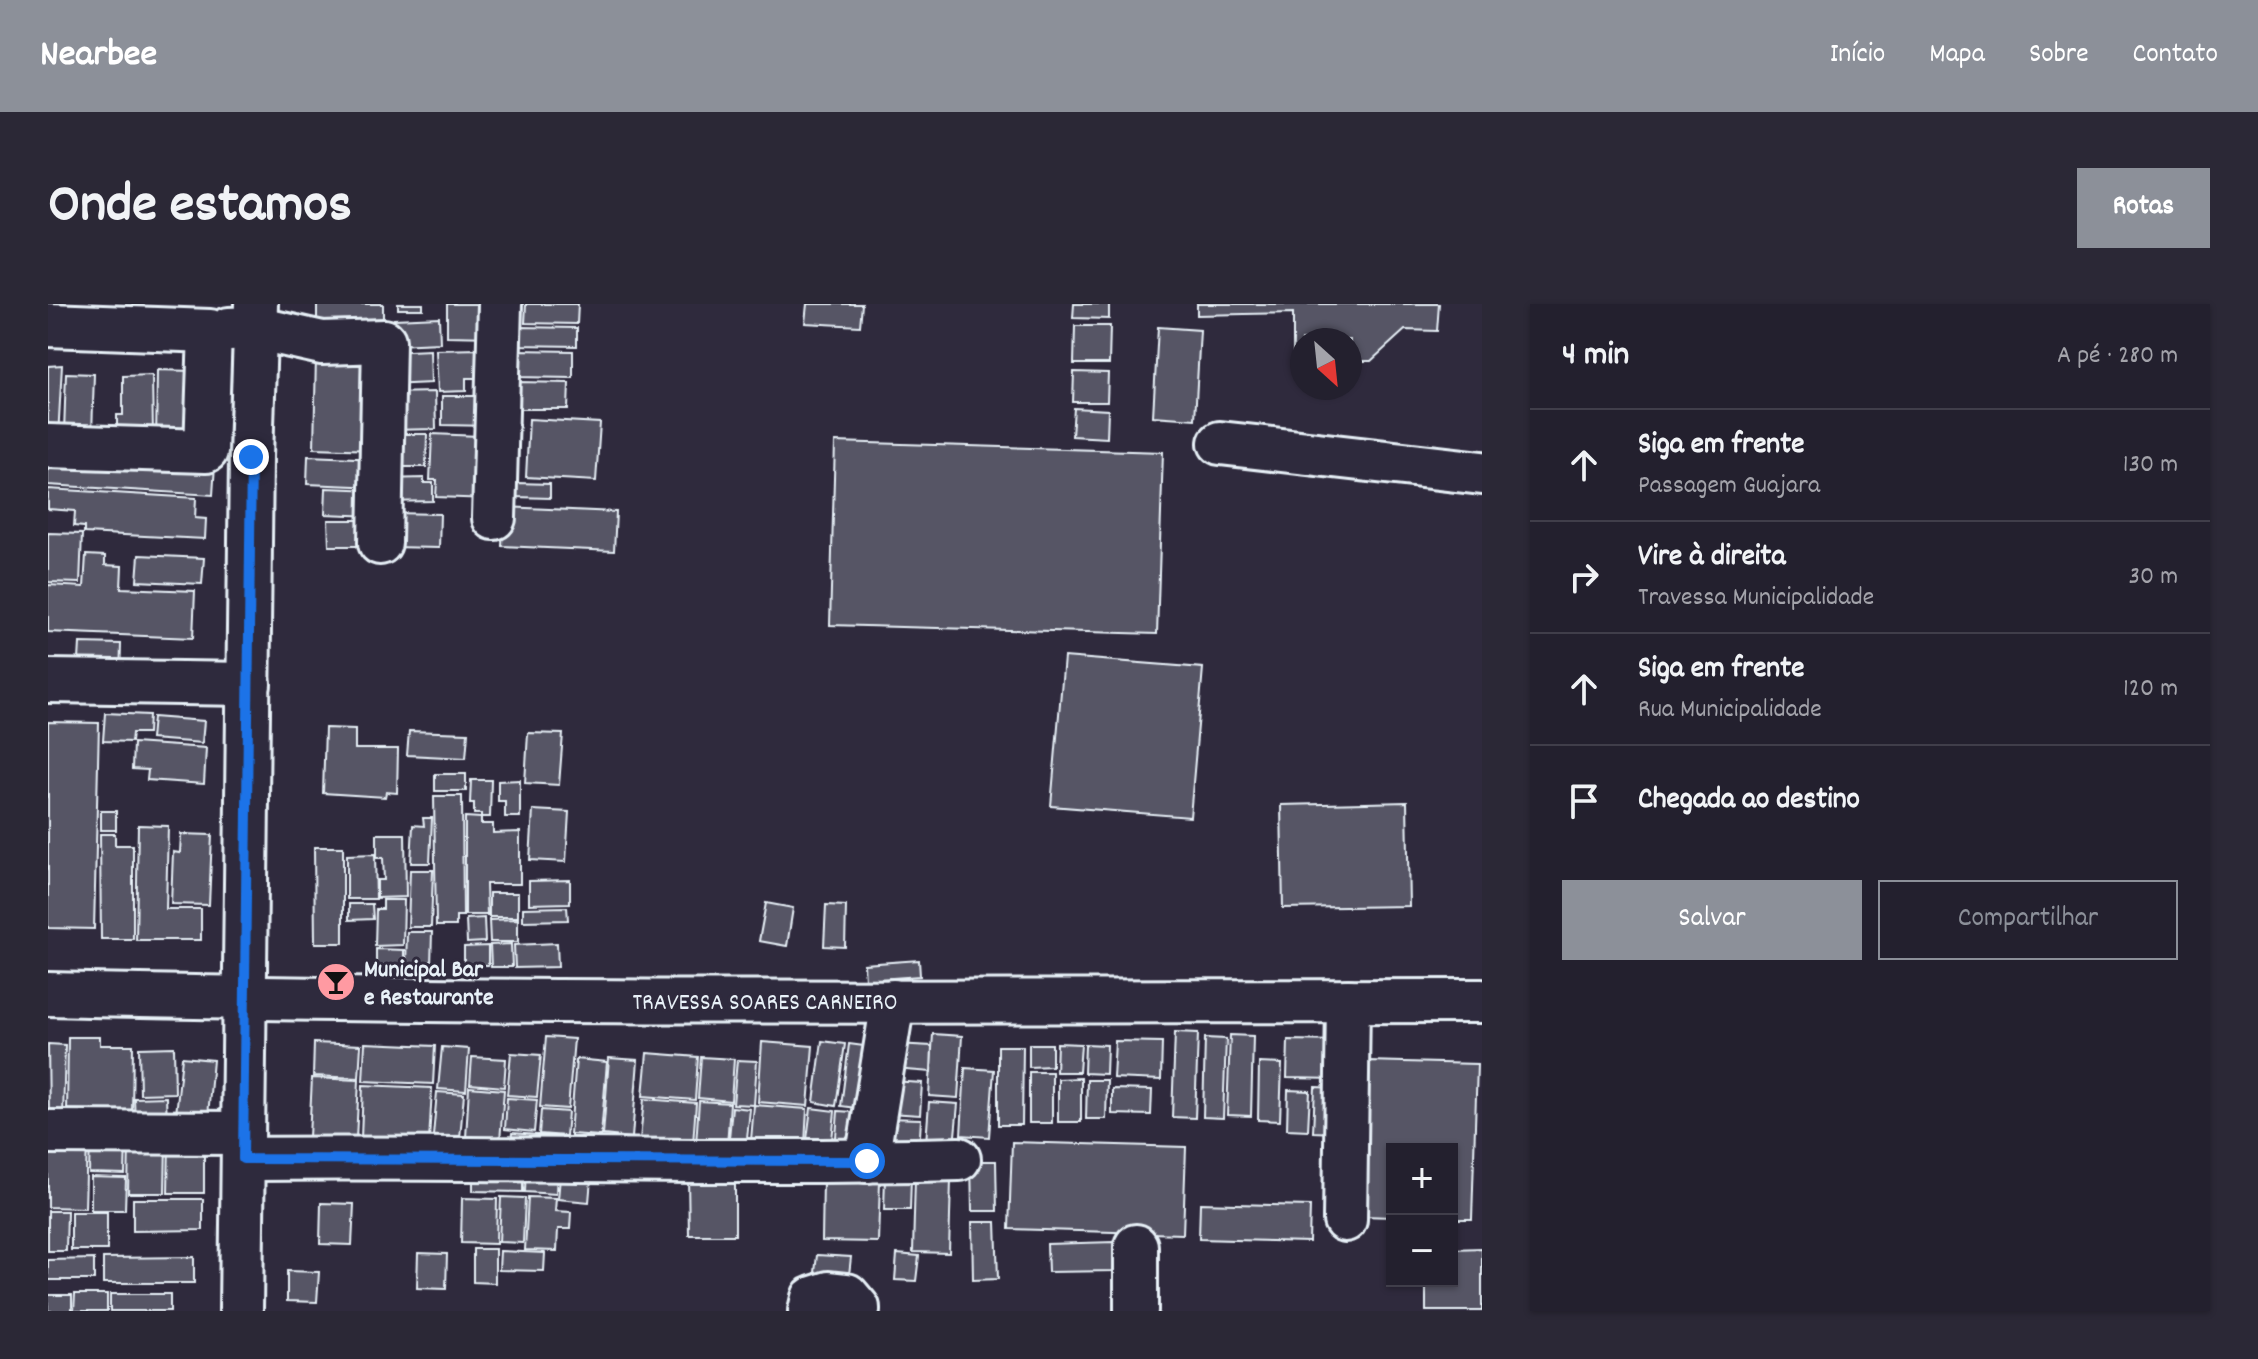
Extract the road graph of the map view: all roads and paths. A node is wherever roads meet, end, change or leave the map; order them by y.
1 (500, 304) edge
2 (256, 316) edge
3 (48, 325) edge
4 (210, 331) junction
5 (1220, 443) dead end
6 (48, 449) edge
7 (251, 457) junction
8 (1482, 473) edge
9 (494, 518) dead end
10 (380, 543) dead end
11 (48, 681) edge
12 (249, 684) junction
13 (48, 994) edge
14 (246, 999) junction
15 (893, 1001) junction
16 (1348, 1001) junction
17 (1482, 1001) edge
18 (48, 1132) edge
19 (243, 1146) junction
20 (959, 1159) dead end
21 (867, 1161) junction
22 (1345, 1220) dead end
23 (1136, 1246) dead end
24 (241, 1311) edge
25 (810, 1311) edge
26 (858, 1311) edge
27 (1136, 1311) edge

1 - 9 street
2 - 4 street
2 - 7 street
2 - 10 street
3 - 4 street
4 - 6 street
5 - 8 street
6 - 7 street
7 - 12 street
11 - 12 street
12 - 14 street
13 - 14 street, TRAVESSA SOARES CARNEIRO
14 - 15 street, TRAVESSA SOARES CARNEIRO
14 - 19 street
15 - 16 street, TRAVESSA SOARES CARNEIRO
15 - 21 street
16 - 17 street, TRAVESSA SOARES CARNEIRO
16 - 22 street
18 - 19 street
19 - 21 street
19 - 24 street
20 - 21 street
23 - 27 street
25 - 26 street

